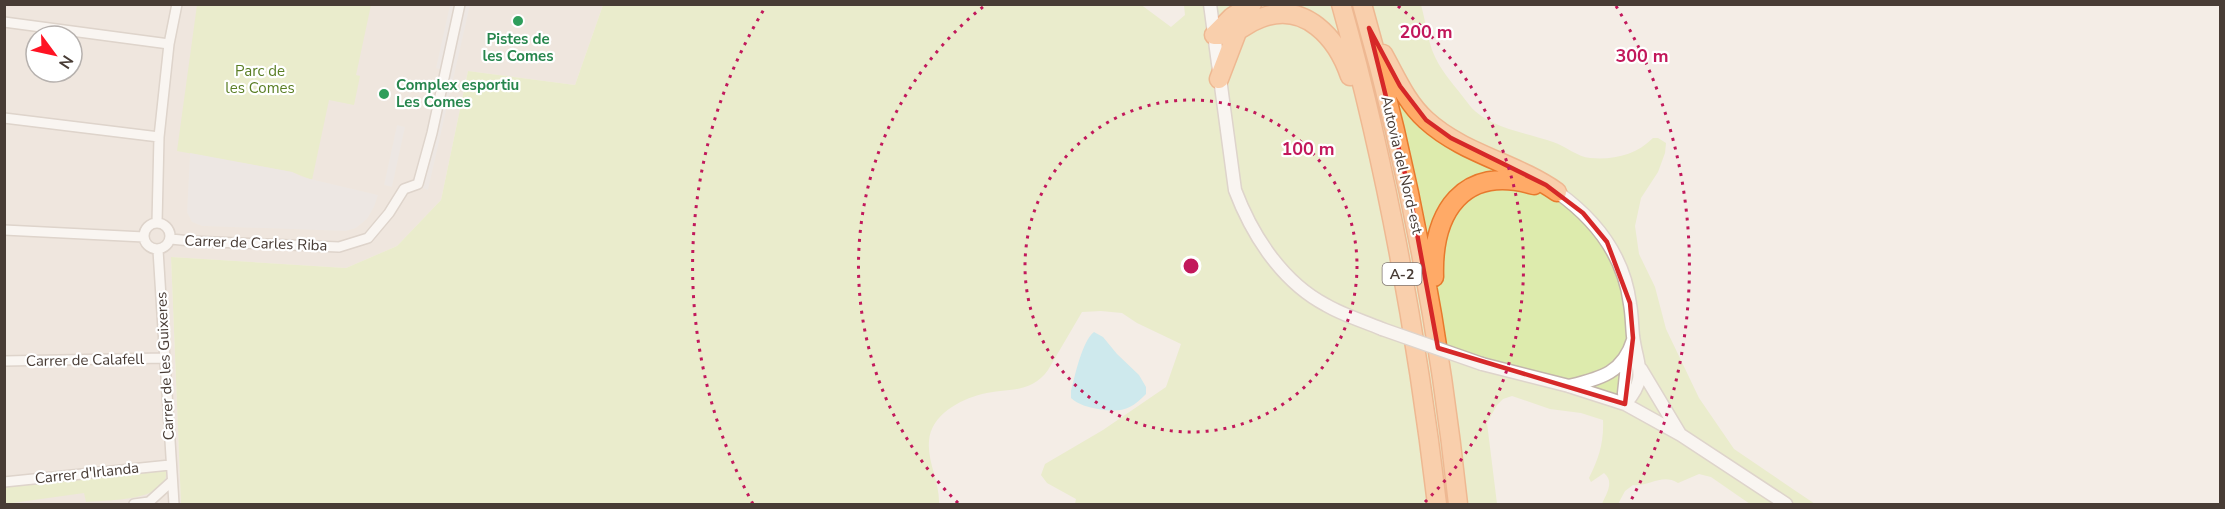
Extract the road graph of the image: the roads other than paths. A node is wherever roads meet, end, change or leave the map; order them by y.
1 (177, 4) edge
2 (460, 4) edge
3 (1210, 4) edge
4 (1252, 4) edge
5 (1341, 4) edge
6 (1362, 4) edge
7 (4, 22) edge
8 (1369, 28) junction
9 (1237, 32) junction
10 (1214, 35) junction
11 (169, 44) junction
12 (1219, 79) junction
13 (4, 118) edge
14 (1373, 127) junction
15 (159, 137) junction
16 (1557, 192) junction
17 (157, 223) junction
18 (4, 230) edge
19 (144, 237) junction
20 (171, 239) junction
21 (158, 250) junction
22 (1432, 312) junction
23 (1633, 339) junction
24 (1628, 356) junction
25 (165, 358) junction
26 (4, 361) edge
27 (1641, 369) junction
28 (1569, 386) junction
29 (1625, 404) junction
30 (1681, 435) junction
31 (171, 465) junction
32 (4, 482) edge
33 (171, 482) junction
34 (134, 504) edge
35 (174, 504) edge
36 (1437, 504) edge
37 (1458, 504) edge
38 (1786, 504) edge

1 - 11 street
2 - 20 street, Carrer de Carles Riba
3 - 10 street
4 - 10 highway
5 - 14 highway, Autovia del Nord-est / A-2
6 - 8 highway, Autovia del Nord-est / A-2
7 - 11 street
8 - 16 highway
8 - 22 highway, Autovia del Nord-est / A-2
9 - 10 highway
9 - 12 highway
9 - 14 highway
10 - 12 street
11 - 15 street
12 - 28 street, bridge
13 - 15 street
14 - 36 highway, Autovia del Nord-est / A-2
15 - 17 street
16 - 22 highway
16 - 23 street
17 - 19 street
17 - 20 street
18 - 19 street
19 - 21 street
20 - 21 street
21 - 25 street, Carrer de les Guixeres
22 - 37 highway, Autovia del Nord-est / A-2
23 - 24 street
23 - 27 street
24 - 28 street
24 - 29 street
25 - 26 street, Carrer de Calafell
25 - 31 street, Carrer de les Guixeres
27 - 29 street
27 - 30 street
28 - 29 street
29 - 30 street
30 - 38 street
31 - 32 street, Carrer d'Irlanda
31 - 33 street, Carrer de les Guixeres
33 - 34 street
33 - 35 street, Carrer de les Guixeres

